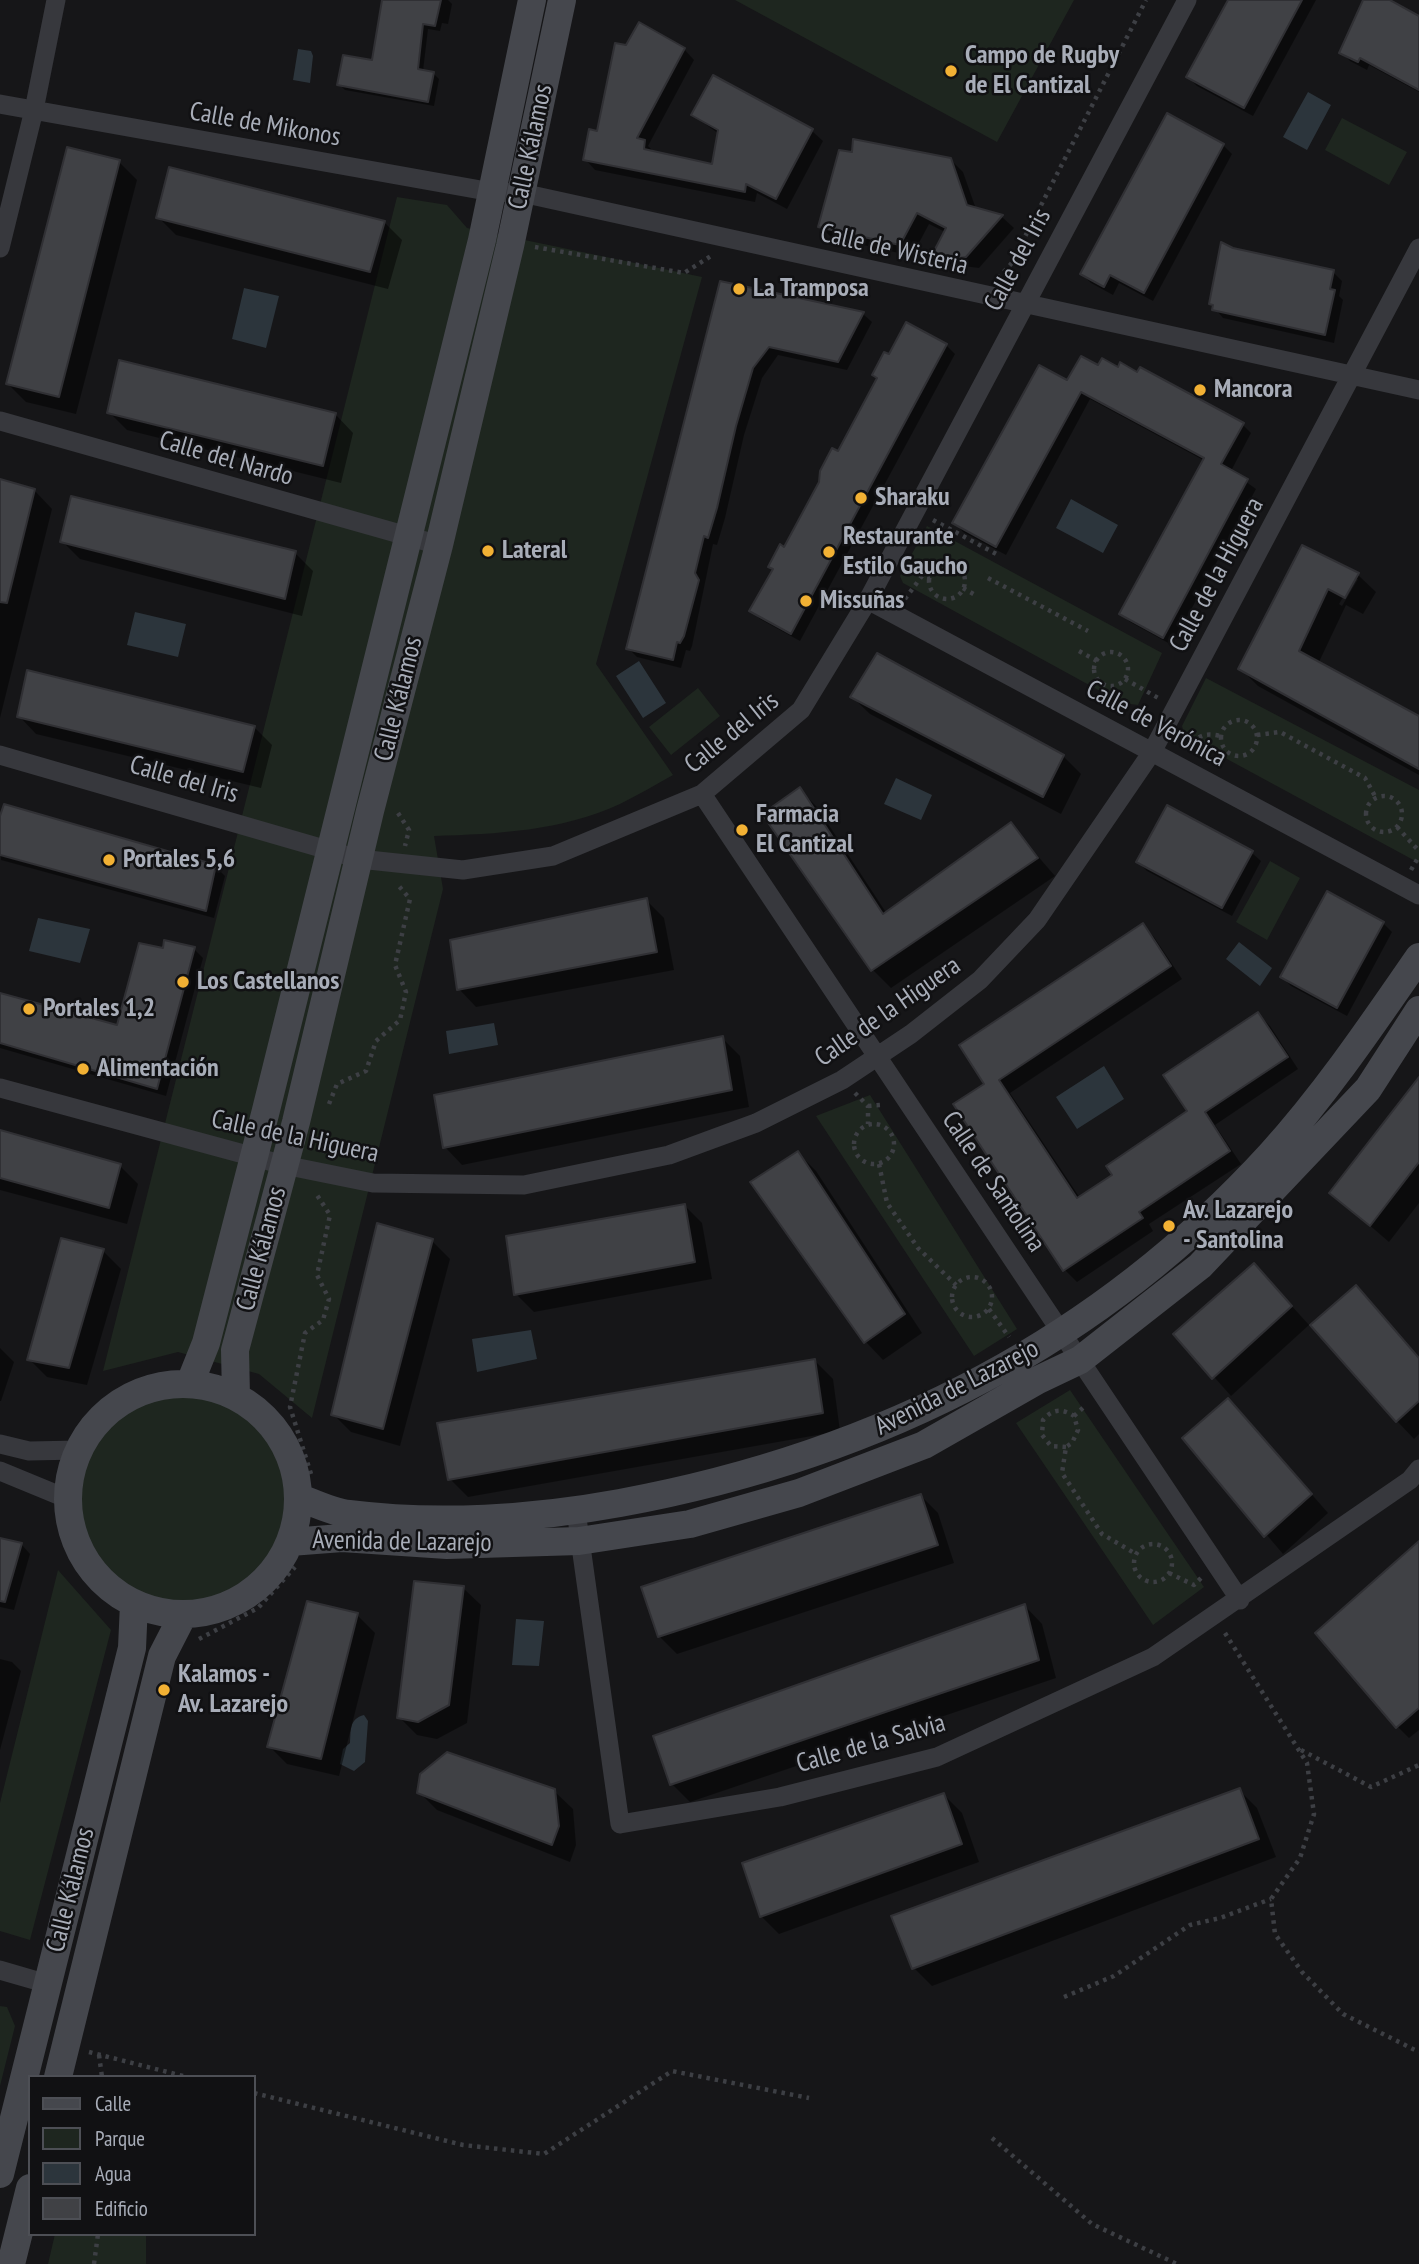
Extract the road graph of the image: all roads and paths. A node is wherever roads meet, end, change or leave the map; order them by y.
1 (56, 0) edge
2 (532, 0) edge
3 (562, 0) edge
4 (1146, 0) edge
5 (1187, 0) edge
6 (0, 104) edge
7 (34, 110) junction
8 (492, 192) junction
9 (522, 193) junction
10 (0, 248) edge
11 (1419, 248) edge
12 (717, 252) dead end
13 (532, 260) dead end
14 (983, 296) junction
15 (1024, 304) junction
16 (1352, 376) junction
17 (1419, 390) edge
18 (0, 421) edge
19 (915, 510) junction
20 (408, 538) junction
21 (439, 545) junction
22 (1000, 556) dead end
23 (930, 576) junction
24 (988, 578) dead end
25 (963, 589) junction
26 (977, 596) dead end
27 (868, 600) junction
28 (896, 615) junction
29 (1088, 631) dead end
30 (1079, 651) dead end
31 (1097, 660) junction
32 (1125, 679) junction
33 (1176, 708) junction
34 (1257, 735) junction
35 (1221, 736) junction
36 (1152, 752) junction
37 (0, 755) edge
38 (1179, 766) junction
39 (702, 794) junction
40 (1376, 798) junction
41 (401, 802) dead end
42 (1397, 827) junction
43 (329, 849) junction
44 (1419, 851) edge
45 (359, 859) junction
46 (401, 863) junction
47 (1419, 895) edge
48 (1419, 957) edge
49 (1419, 1010) edge
50 (879, 1057) junction
51 (842, 1080) junction
52 (0, 1088) edge
53 (881, 1105) dead end
54 (868, 1106) junction
55 (327, 1107) dead end
56 (869, 1124) junction
57 (318, 1130) dead end
58 (254, 1157) junction
59 (879, 1164) junction
60 (284, 1166) junction
61 (320, 1173) junction
62 (956, 1285) junction
63 (1063, 1334) junction
64 (1080, 1360) junction
65 (190, 1383) junction
66 (236, 1396) junction
67 (0, 1444) edge
68 (1066, 1447) junction
69 (79, 1450) junction
70 (1419, 1469) edge
71 (0, 1471) edge
72 (307, 1492) junction
73 (68, 1499) junction
74 (576, 1511) junction
75 (579, 1541) junction
76 (294, 1553) junction
77 (1136, 1554) junction
78 (1216, 1562) junction
79 (1169, 1573) junction
80 (1240, 1600) junction
81 (134, 1604) junction
82 (183, 1615) junction
83 (1215, 1617) junction
84 (194, 1642) dead end
85 (1298, 1749) junction
86 (1419, 1765) edge
87 (1271, 1899) junction
88 (0, 1970) edge
89 (48, 1984) junction
90 (1065, 1997) dead end
91 (90, 2045) dead end
92 (88, 2052) junction
93 (1419, 2053) edge
94 (99, 2055) junction
95 (85, 2064) dead end
96 (58, 2075) edge
97 (102, 2075) edge
98 (179, 2075) edge
99 (256, 2093) edge
100 (809, 2098) dead end
101 (992, 2138) dead end
102 (0, 2174) edge
103 (28, 2196) edge
104 (98, 2236) edge
105 (11, 2264) edge
106 (94, 2264) edge
107 (1177, 2264) edge

1 - 7 street
2 - 8 main road, Calle Kálamos
3 - 9 main road, Calle Kálamos
4 - 14 path
5 - 15 street, Calle del Iris
6 - 7 street, Calle de Mikonos
7 - 8 street, Calle de Mikonos
7 - 10 street
8 - 9 street, Calle de Mikonos
8 - 20 main road, Calle Kálamos
9 - 14 street, Calle de Wisteria
9 - 21 main road, Calle Kálamos
11 - 16 street, Calle de la Higuera
12 - 13 path
14 - 15 street, Calle de Wisteria
15 - 16 street, Calle de Wisteria
15 - 19 street, Calle del Iris
16 - 17 street, Calle de Wisteria
16 - 33 street, Calle de la Higuera
18 - 20 street, Calle del Nardo
19 - 22 path
19 - 27 street, Calle del Iris
20 - 21 street, Calle del Nardo
20 - 43 main road, Calle Kálamos
21 - 45 main road, Calle Kálamos
23 - 25 path
23 - 25 path
23 - 28 path
24 - 29 path
25 - 26 path
27 - 28 street, Calle de Verónica
27 - 39 street, Calle del Iris
28 - 36 street, Calle de Verónica
30 - 31 path
31 - 32 path
31 - 32 path
32 - 33 path
33 - 36 street, Calle de la Higuera
34 - 35 path
34 - 35 path
34 - 40 path
35 - 38 path
36 - 38 street, Calle de Verónica
36 - 50 street, Calle de la Higuera
37 - 43 street, Calle del Iris
38 - 47 street, Calle de Verónica
39 - 46 street, Calle del Iris
39 - 50 street, Calle de Santolina
40 - 42 path
40 - 42 path
41 - 46 path
42 - 44 path
43 - 45 street, Calle del Iris
43 - 58 main road, Calle Kálamos
45 - 46 street, Calle del Iris
45 - 60 main road, Calle Kálamos
46 - 55 path
48 - 63 main road, Avenida de Lazarejo
49 - 64 main road, Avenida de Lazarejo
50 - 51 street, Calle de la Higuera
50 - 63 street, Calle de Santolina
51 - 54 path
51 - 61 street, Calle de la Higuera
52 - 58 street, Calle de la Higuera
53 - 54 path
54 - 56 path
56 - 59 path
56 - 59 path
57 - 61 path
58 - 60 street, Calle de la Higuera
58 - 65 main road, Calle Kálamos
59 - 62 path
60 - 61 street, Calle de la Higuera
60 - 66 main road, Calle Kálamos
61 - 72 path
62 - 62 path
63 - 64 street, Calle de Santolina
63 - 74 main road, Avenida de Lazarejo
64 - 75 main road, Avenida de Lazarejo
64 - 78 street, Calle de Santolina
65 - 66 main road
65 - 69 main road
66 - 72 main road
67 - 69 street
68 - 68 path
68 - 77 path
69 - 73 main road
70 - 80 street, Calle de la Salvia
71 - 73 street
72 - 74 main road, Avenida de Lazarejo
72 - 76 main road
73 - 81 main road
74 - 75 street, Calle de la Salvia
75 - 76 main road, Avenida de Lazarejo
75 - 83 street, Calle de la Salvia
76 - 82 main road
76 - 84 path
77 - 79 path
77 - 79 path
78 - 79 path
78 - 80 street, Calle de Santolina
80 - 83 street, Calle de la Salvia
81 - 82 main road
81 - 89 main road, Calle Kálamos
82 - 96 main road, Calle Kálamos
83 - 85 path
85 - 86 path
85 - 87 path
87 - 90 path
87 - 93 path
88 - 89 street
89 - 102 main road, Calle Kálamos
91 - 92 path
92 - 94 path
92 - 95 path
94 - 97 path
94 - 98 path
99 - 100 path
101 - 107 path
103 - 105 main road
104 - 106 path

